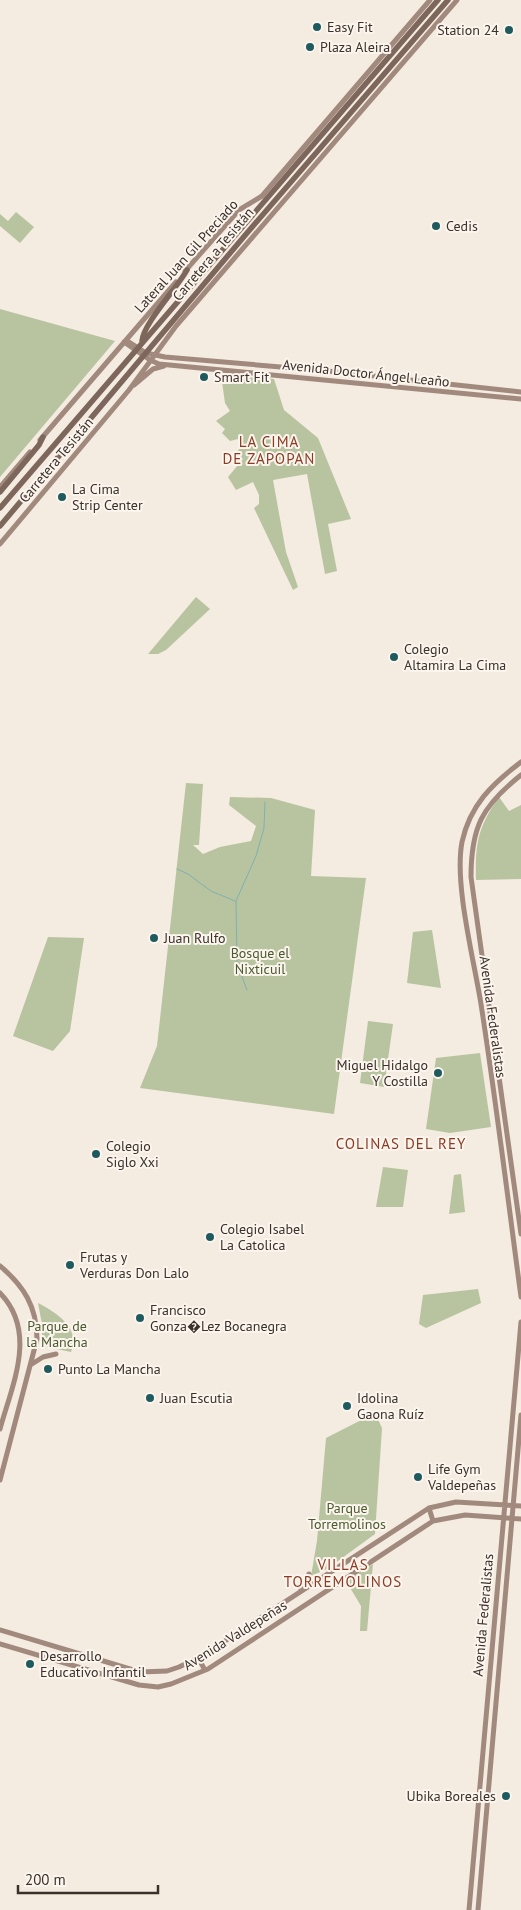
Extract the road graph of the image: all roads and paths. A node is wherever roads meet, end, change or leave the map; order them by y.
1 (430, 0) edge
2 (438, 0) edge
3 (448, 0) edge
4 (457, 0) edge
5 (331, 120) junction
6 (288, 186) junction
7 (294, 190) junction
8 (187, 270) junction
9 (126, 341) junction
10 (142, 342) junction
11 (136, 349) junction
12 (145, 354) junction
13 (154, 355) junction
14 (150, 360) junction
15 (219, 362) junction
16 (167, 365) junction
17 (218, 369) junction
18 (130, 388) junction
19 (521, 392) edge
20 (521, 400) edge
21 (43, 437) junction
22 (0, 486) edge
23 (0, 492) edge
24 (0, 507) edge
25 (0, 526) edge
26 (0, 544) edge
27 (521, 762) edge
28 (521, 775) edge
29 (521, 1234) edge
30 (0, 1266) edge
31 (0, 1293) edge
32 (521, 1297) edge
33 (521, 1322) edge
34 (56, 1354) dead end
35 (32, 1364) junction
36 (521, 1415) edge
37 (0, 1429) edge
38 (0, 1480) edge
39 (504, 1504) junction
40 (513, 1505) junction
41 (521, 1506) edge
42 (429, 1508) junction
43 (503, 1518) junction
44 (512, 1518) junction
45 (521, 1519) edge
46 (433, 1521) junction
47 (309, 1574) dead end
48 (298, 1593) junction
49 (0, 1630) edge
50 (0, 1644) edge
51 (198, 1658) junction
52 (205, 1670) junction
53 (482, 1749) junction
54 (491, 1750) junction
55 (469, 1910) edge
56 (478, 1910) edge

1 - 5 street, Lateral Juan Gil Preciado
2 - 5 main road, Carretera a Tesistán
3 - 6 main road, Carretera a Tesistán
4 - 7 street
5 - 8 street, Lateral Juan Gil Preciado
5 - 10 main road, Carretera a Tesistán
6 - 7 street
6 - 12 main road, Carretera a Tesistán
7 - 13 street
8 - 9 street, Lateral Juan Gil Preciado
8 - 10 main road
9 - 11 street
9 - 21 street, Lateral Juan Gil Preciado
10 - 11 main road, Carretera a Tesistán
11 - 12 street
11 - 24 main road, Carretera a Tesistán
12 - 13 street, Avenida Doctor Ángel Leaño
12 - 14 street, Avenida Doctor Ángel Leaño
12 - 25 main road, Carretera a Tesistán
13 - 14 street
13 - 15 street, Avenida Doctor Ángel Leaño
14 - 16 street, Avenida Doctor Ángel Leaño
14 - 18 street
15 - 17 street
15 - 19 street, Avenida Doctor Ángel Leaño
16 - 17 street, Avenida Doctor Ángel Leaño
16 - 18 street
17 - 20 street, Avenida Doctor Ángel Leaño
18 - 26 street, Carretera Tesistán
21 - 22 street, Lateral Juan Gil Preciado
21 - 23 main road
27 - 32 street, Avenida Federalistas
28 - 29 street, Avenida Federalistas
30 - 35 street
31 - 37 street
33 - 39 street, Avenida Federalistas
34 - 35 street
35 - 38 street
36 - 40 street, Avenida Federalistas
39 - 40 street, Avenida Valdepeñas
39 - 42 street, Avenida Valdepeñas
39 - 43 street, Avenida Federalistas
40 - 41 street, Avenida Valdepeñas
40 - 44 street, Avenida Federalistas
42 - 46 street
42 - 48 street, Avenida Valdepeñas
43 - 44 street, Avenida Valdepeñas
43 - 46 street, Avenida Valdepeñas
43 - 53 street, Avenida Federalistas
44 - 45 street, Avenida Valdepeñas
44 - 54 street, Avenida Federalistas
46 - 52 street, Avenida Valdepeñas
47 - 48 street
48 - 51 street, Avenida Valdepeñas
49 - 51 street, Avenida Valdepeñas
50 - 52 street, Avenida Valdepeñas
51 - 52 street
53 - 54 street
53 - 55 street, Avenida Federalistas
54 - 56 street, Avenida Federalistas

